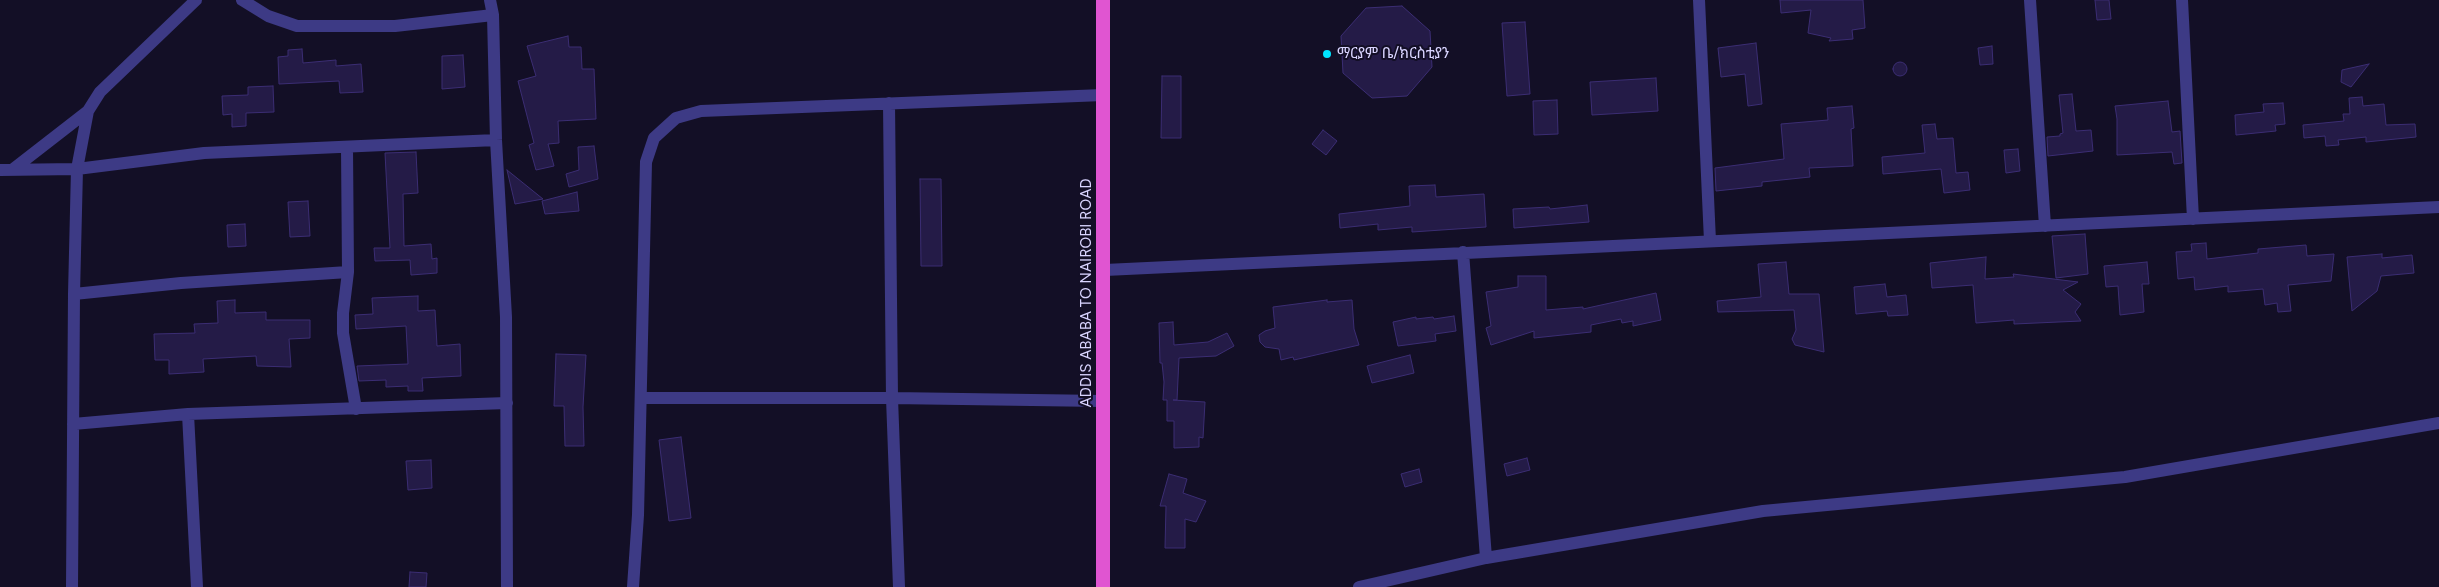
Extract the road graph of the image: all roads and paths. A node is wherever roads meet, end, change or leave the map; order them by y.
1 (196, 0) edge
2 (242, 0) edge
3 (490, 0) edge
4 (1103, 0) edge
5 (1699, 0) edge
6 (2030, 0) edge
7 (2182, 0) edge
8 (493, 15) junction
9 (1103, 94) junction
10 (890, 103) junction
11 (88, 111) junction
12 (496, 140) junction
13 (347, 148) junction
14 (77, 169) junction
15 (6, 170) edge
16 (2439, 207) edge
17 (2193, 219) junction
18 (2045, 226) junction
19 (1710, 242) junction
20 (1463, 252) junction
21 (1105, 270) junction
22 (348, 272) junction
23 (74, 294) junction
24 (641, 398) junction
25 (892, 398) junction
26 (1102, 401) junction
27 (507, 402) junction
28 (356, 409) junction
29 (188, 414) junction
30 (2439, 423) edge
31 (73, 424) junction
32 (1486, 558) junction
33 (72, 587) edge
34 (197, 587) edge
35 (507, 587) edge
36 (633, 587) edge
37 (899, 587) edge
38 (1103, 587) edge
39 (1359, 587) edge

1 - 11 street
2 - 8 street
3 - 8 street
4 - 9 highway, ADDIS ABABA TO NAIROBI ROAD
5 - 19 street
6 - 18 street
7 - 17 street
8 - 12 street
9 - 10 street
9 - 21 highway, ADDIS ABABA TO NAIROBI ROAD
10 - 24 street
10 - 25 street
11 - 14 street
11 - 15 street
12 - 13 street
12 - 27 street
13 - 14 street
13 - 22 street
14 - 15 street
14 - 23 street
16 - 17 street
17 - 18 street
18 - 19 street
19 - 20 street
20 - 21 street
20 - 32 street
21 - 26 highway, ADDIS ABABA TO NAIROBI ROAD
22 - 23 street
22 - 28 street
23 - 31 street
24 - 25 street
24 - 36 street
25 - 26 street
25 - 37 street
26 - 38 highway, ADDIS ABABA TO NAIROBI ROAD
27 - 28 street
27 - 35 street
28 - 29 street
29 - 31 street
29 - 34 street
30 - 32 street
31 - 33 street
32 - 39 street

